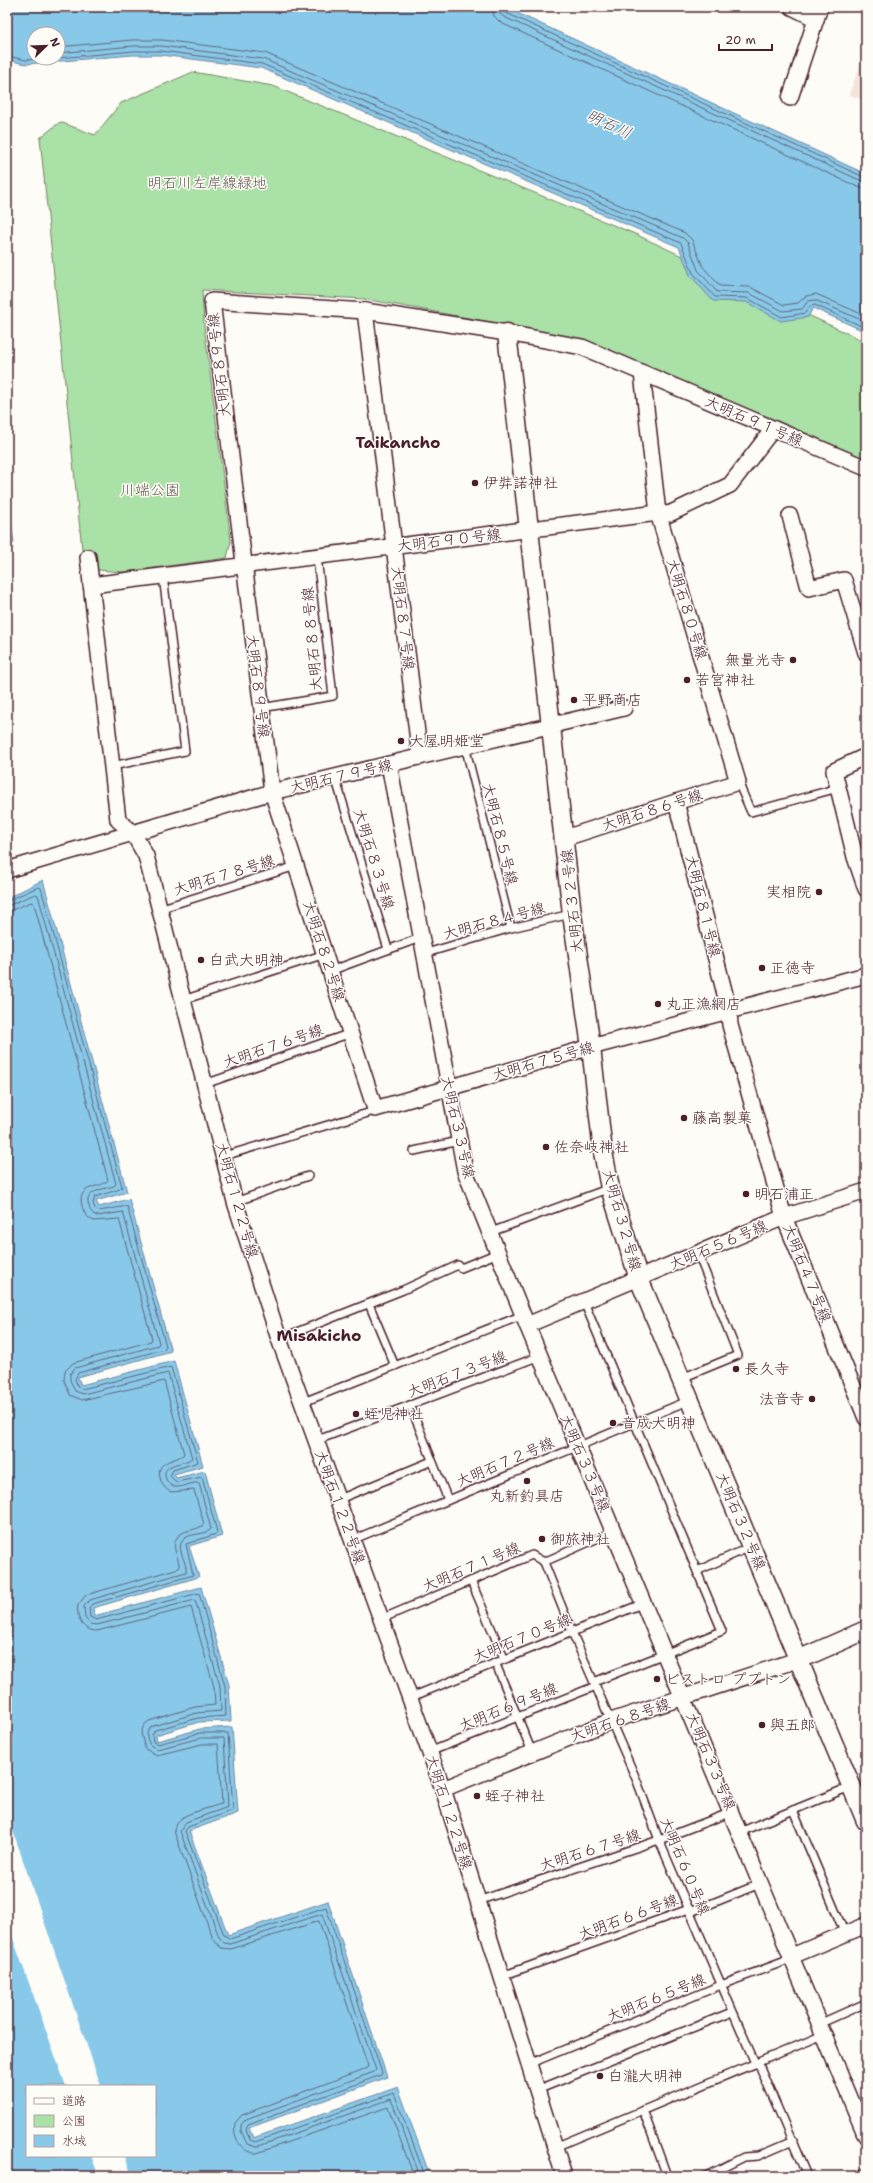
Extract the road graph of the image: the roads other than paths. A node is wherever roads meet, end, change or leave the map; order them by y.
1 (792, 7) edge
2 (818, 13) edge
3 (790, 98) dead end
4 (365, 311) junction
5 (507, 333) junction
6 (642, 374) junction
7 (773, 429) junction
8 (866, 468) edge
9 (658, 513) junction
10 (790, 516) dead end
11 (529, 530) junction
12 (394, 547) junction
13 (88, 557) dead end
14 (317, 557) junction
15 (243, 566) junction
16 (163, 576) junction
17 (91, 585) junction
18 (866, 653) edge
19 (261, 708) junction
20 (624, 708) dead end
21 (550, 726) junction
22 (465, 746) junction
23 (866, 756) edge
24 (420, 757) junction
25 (388, 764) junction
26 (112, 766) junction
27 (335, 777) junction
28 (738, 782) junction
29 (838, 788) junction
30 (272, 792) junction
31 (676, 802) junction
32 (133, 833) junction
33 (565, 838) junction
34 (296, 866) junction
35 (7, 870) edge
36 (866, 890) edge
37 (159, 909) junction
38 (572, 914) junction
39 (511, 928) junction
40 (420, 938) junction
41 (388, 949) junction
42 (325, 954) junction
43 (423, 954) junction
44 (330, 971) junction
45 (866, 975) edge
46 (183, 1000) junction
47 (729, 1010) junction
48 (351, 1033) junction
49 (591, 1047) junction
50 (205, 1084) junction
51 (448, 1088) junction
52 (375, 1109) junction
53 (459, 1141) junction
54 (414, 1151) dead end
55 (224, 1156) junction
56 (308, 1176) dead end
57 (610, 1188) junction
58 (866, 1191) edge
59 (235, 1202) junction
60 (784, 1217) junction
61 (491, 1232) junction
62 (498, 1252) junction
63 (698, 1254) junction
64 (639, 1279) junction
65 (584, 1302) junction
66 (369, 1304) junction
67 (525, 1320) junction
68 (278, 1339) junction
69 (540, 1356) junction
70 (395, 1366) junction
71 (681, 1379) junction
72 (861, 1390) edge
73 (690, 1400) junction
74 (302, 1403) junction
75 (410, 1405) junction
76 (866, 1418) edge
77 (635, 1422) junction
78 (315, 1441) junction
79 (578, 1446) junction
80 (432, 1461) junction
81 (337, 1500) junction
82 (448, 1500) junction
83 (614, 1531) junction
84 (352, 1540) junction
85 (752, 1546) junction
86 (544, 1562) junction
87 (697, 1571) junction
88 (471, 1580) junction
89 (644, 1603) junction
90 (380, 1619) junction
91 (866, 1630) edge
92 (572, 1632) junction
93 (665, 1654) junction
94 (504, 1658) junction
95 (800, 1659) junction
96 (495, 1662) junction
97 (595, 1684) junction
98 (684, 1697) junction
99 (410, 1698) junction
100 (518, 1718) junction
101 (610, 1721) junction
102 (429, 1752) junction
103 (532, 1752) junction
104 (852, 1786) junction
105 (443, 1789) junction
106 (793, 1810) junction
107 (732, 1812) junction
108 (866, 1821) edge
109 (740, 1832) junction
110 (659, 1840) junction
111 (762, 1883) junction
112 (477, 1902) junction
113 (689, 1909) junction
114 (866, 1925) edge
115 (845, 1934) junction
116 (792, 1956) junction
117 (502, 1976) junction
118 (721, 1985) junction
119 (866, 2003) edge
120 (732, 2012) junction
121 (821, 2029) junction
122 (755, 2063) junction
123 (529, 2064) junction
124 (538, 2090) junction
125 (643, 2110) junction
126 (866, 2136) edge
127 (793, 2141) junction
128 (555, 2147) junction
129 (866, 2172) edge
130 (564, 2176) edge
131 (666, 2176) edge
132 (706, 2176) edge
133 (807, 2176) edge
134 (857, 2176) edge

1 - 2 street
2 - 3 street
4 - 5 street, 大明石８９号線
4 - 12 street, 大明石８７号線
4 - 15 street, 大明石８９号線
5 - 6 street, 大明石８９号線
5 - 11 street, 大明石３２号線
6 - 7 street, 大明石９１号線
6 - 9 street, 大明石８０号線
7 - 8 street, 大明石９１号線
7 - 9 street, 大明石９０号線
9 - 11 street, 大明石９０号線
9 - 28 street, 大明石８０号線
10 - 18 street
11 - 12 street, 大明石９０号線
11 - 21 street, 大明石３２号線
12 - 14 street, 大明石９０号線
12 - 24 street, 大明石８７号線
13 - 17 street, 大明石１２２号線
14 - 15 street, 大明石９０号線
14 - 19 lane, 大明石８８号線
15 - 16 street, 大明石９０号線
15 - 19 street, 大明石８９号線
16 - 17 street, 大明石９０号線
16 - 26 lane
17 - 26 street, 大明石１２２号線
19 - 30 street, 大明石８９号線
20 - 21 street, 大明石７９号線
21 - 22 street, 大明石７９号線
21 - 33 street, 大明石３２号線
22 - 24 street, 大明石７９号線
22 - 39 lane, 大明石８５号線
23 - 29 street
24 - 25 street, 大明石７９号線
25 - 27 street, 大明石７９号線
25 - 40 street, 大明石３３号線
26 - 32 street, 大明石１２２号線
27 - 30 street, 大明石７９号線
27 - 41 lane, 大明石８３号線
28 - 29 lane, 大明石８０号線
28 - 31 street, 大明石８６号線
29 - 36 street
30 - 32 street, 大明石７９号線
30 - 34 street, 大明石８２号線
31 - 33 street, 大明石８６号線
31 - 47 street, 大明石８１号線
32 - 35 street, 大明石７９号線
32 - 37 street, 大明石１２２号線
33 - 38 street, 大明石３２号線
34 - 37 lane, 大明石７８号線
34 - 42 street, 大明石８２号線
37 - 46 street, 大明石１２２号線
38 - 39 lane, 大明石８４号線
38 - 49 street, 大明石３２号線
39 - 43 lane, 大明石８４号線
40 - 41 lane
40 - 43 street, 大明石３３号線
41 - 44 lane
42 - 44 street, 大明石８２号線
42 - 46 lane
43 - 51 street, 大明石３３号線
44 - 48 street, 大明石８２号線
45 - 47 street, 大明石７５号線
46 - 50 street, 大明石１２２号線
47 - 49 street, 大明石７５号線
47 - 60 street, 大明石４７号線
48 - 50 lane, 大明石７６号線
48 - 52 street, 大明石８２号線
49 - 51 street, 大明石７５号線
49 - 57 street, 大明石３２号線
50 - 55 street, 大明石１２２号線
51 - 52 street, 大明石７５号線
51 - 53 street, 大明石３３号線
52 - 55 lane, 大明石７５号線
53 - 54 lane
53 - 61 street, 大明石３３号線
55 - 59 street, 大明石１２２号線
56 - 59 lane
57 - 61 lane
57 - 64 street, 大明石３２号線
58 - 60 street, 大明石５６号線
59 - 68 street, 大明石１２２号線
60 - 63 street, 大明石５６号線
60 - 72 street, 大明石４７号線
61 - 62 street, 大明石３３号線
62 - 66 lane
62 - 67 street, 大明石３３号線
63 - 64 street, 大明石５６号線
63 - 71 lane
64 - 65 street, 大明石５６号線
64 - 71 street, 大明石３２号線
65 - 67 street, 大明石５６号線
65 - 77 lane
66 - 68 lane
66 - 70 lane
67 - 69 street, 大明石３３号線
67 - 70 lane
68 - 74 street, 大明石１２２号線
69 - 75 lane, 大明石７３号線
69 - 79 street, 大明石３３号線
70 - 74 lane
71 - 73 street, 大明石３２号線
72 - 76 street, 大明石４７号線
73 - 77 lane, 大明石７２号線
73 - 85 street, 大明石３２号線
74 - 78 street, 大明石１２２号線
75 - 78 lane, 大明石７３号線
75 - 80 lane
77 - 79 lane, 大明石７２号線
77 - 87 lane
78 - 81 street, 大明石１２２号線
79 - 82 lane, 大明石７２号線
79 - 83 street, 大明石３３号線
80 - 81 lane
80 - 82 lane
81 - 84 street, 大明石１２２号線
82 - 84 lane, 大明石７２号線
83 - 86 lane, 大明石７１号線
83 - 89 street, 大明石３３号線
84 - 90 street, 大明石１２２号線
85 - 87 lane
85 - 95 street, 大明石３２号線
86 - 88 lane, 大明石７１号線
86 - 92 lane, 大明石６０号線
87 - 93 lane, 大明石６９号線
88 - 90 lane, 大明石７１号線
88 - 94 lane
89 - 92 lane, 大明石７０号線
89 - 93 street, 大明石３３号線
90 - 99 street, 大明石１２２号線
91 - 95 street
92 - 94 lane, 大明石７０号線
92 - 97 lane, 大明石６０号線
93 - 97 lane, 大明石６９号線
93 - 98 street, 大明石３３号線
94 - 96 lane, 大明石７０号線
95 - 98 street, 大明石６８号線
95 - 104 street, 大明石３２号線
96 - 99 lane, 大明石７０号線
96 - 100 lane
97 - 100 lane, 大明石６９号線
97 - 101 lane, 大明石６０号線
98 - 101 street, 大明石６８号線
98 - 107 street, 大明石３３号線
99 - 102 street, 大明石１２２号線
100 - 102 lane, 大明石６９号線
100 - 103 lane
101 - 103 street, 大明石６８号線
101 - 110 lane, 大明石６０号線
102 - 105 street, 大明石１２２号線
103 - 105 street, 大明石６８号線
104 - 106 lane
104 - 108 street, 大明石３２号線
105 - 112 street, 大明石１２２号線
106 - 109 lane
106 - 115 lane
107 - 109 street, 大明石３３号線
107 - 110 lane, 大明石６７号線
109 - 111 street, 大明石３３号線
110 - 112 lane, 大明石６７号線
110 - 113 lane, 大明石６０号線
111 - 113 lane, 大明石６６号線
111 - 116 street, 大明石３３号線
112 - 117 street, 大明石１２２号線
113 - 117 lane, 大明石６６号線
113 - 118 lane, 大明石６０号線
114 - 115 street
115 - 116 street
116 - 118 lane, 大明石６５号線
116 - 121 street, 大明石３３号線
117 - 123 street, 大明石１２２号線
118 - 120 lane, 大明石６０号線
118 - 123 lane, 大明石６５号線
119 - 121 lane
120 - 122 lane, 大明石６０号線
120 - 124 lane
121 - 122 lane
121 - 126 street, 大明石３３号線
122 - 125 lane
122 - 127 lane, 大明石６０号線
123 - 124 street, 大明石１２２号線
124 - 128 street, 大明石１２２号線
125 - 128 lane
125 - 131 lane
127 - 132 lane
127 - 133 lane, 大明石６０号線
128 - 130 street, 大明石１２２号線
129 - 134 lane

